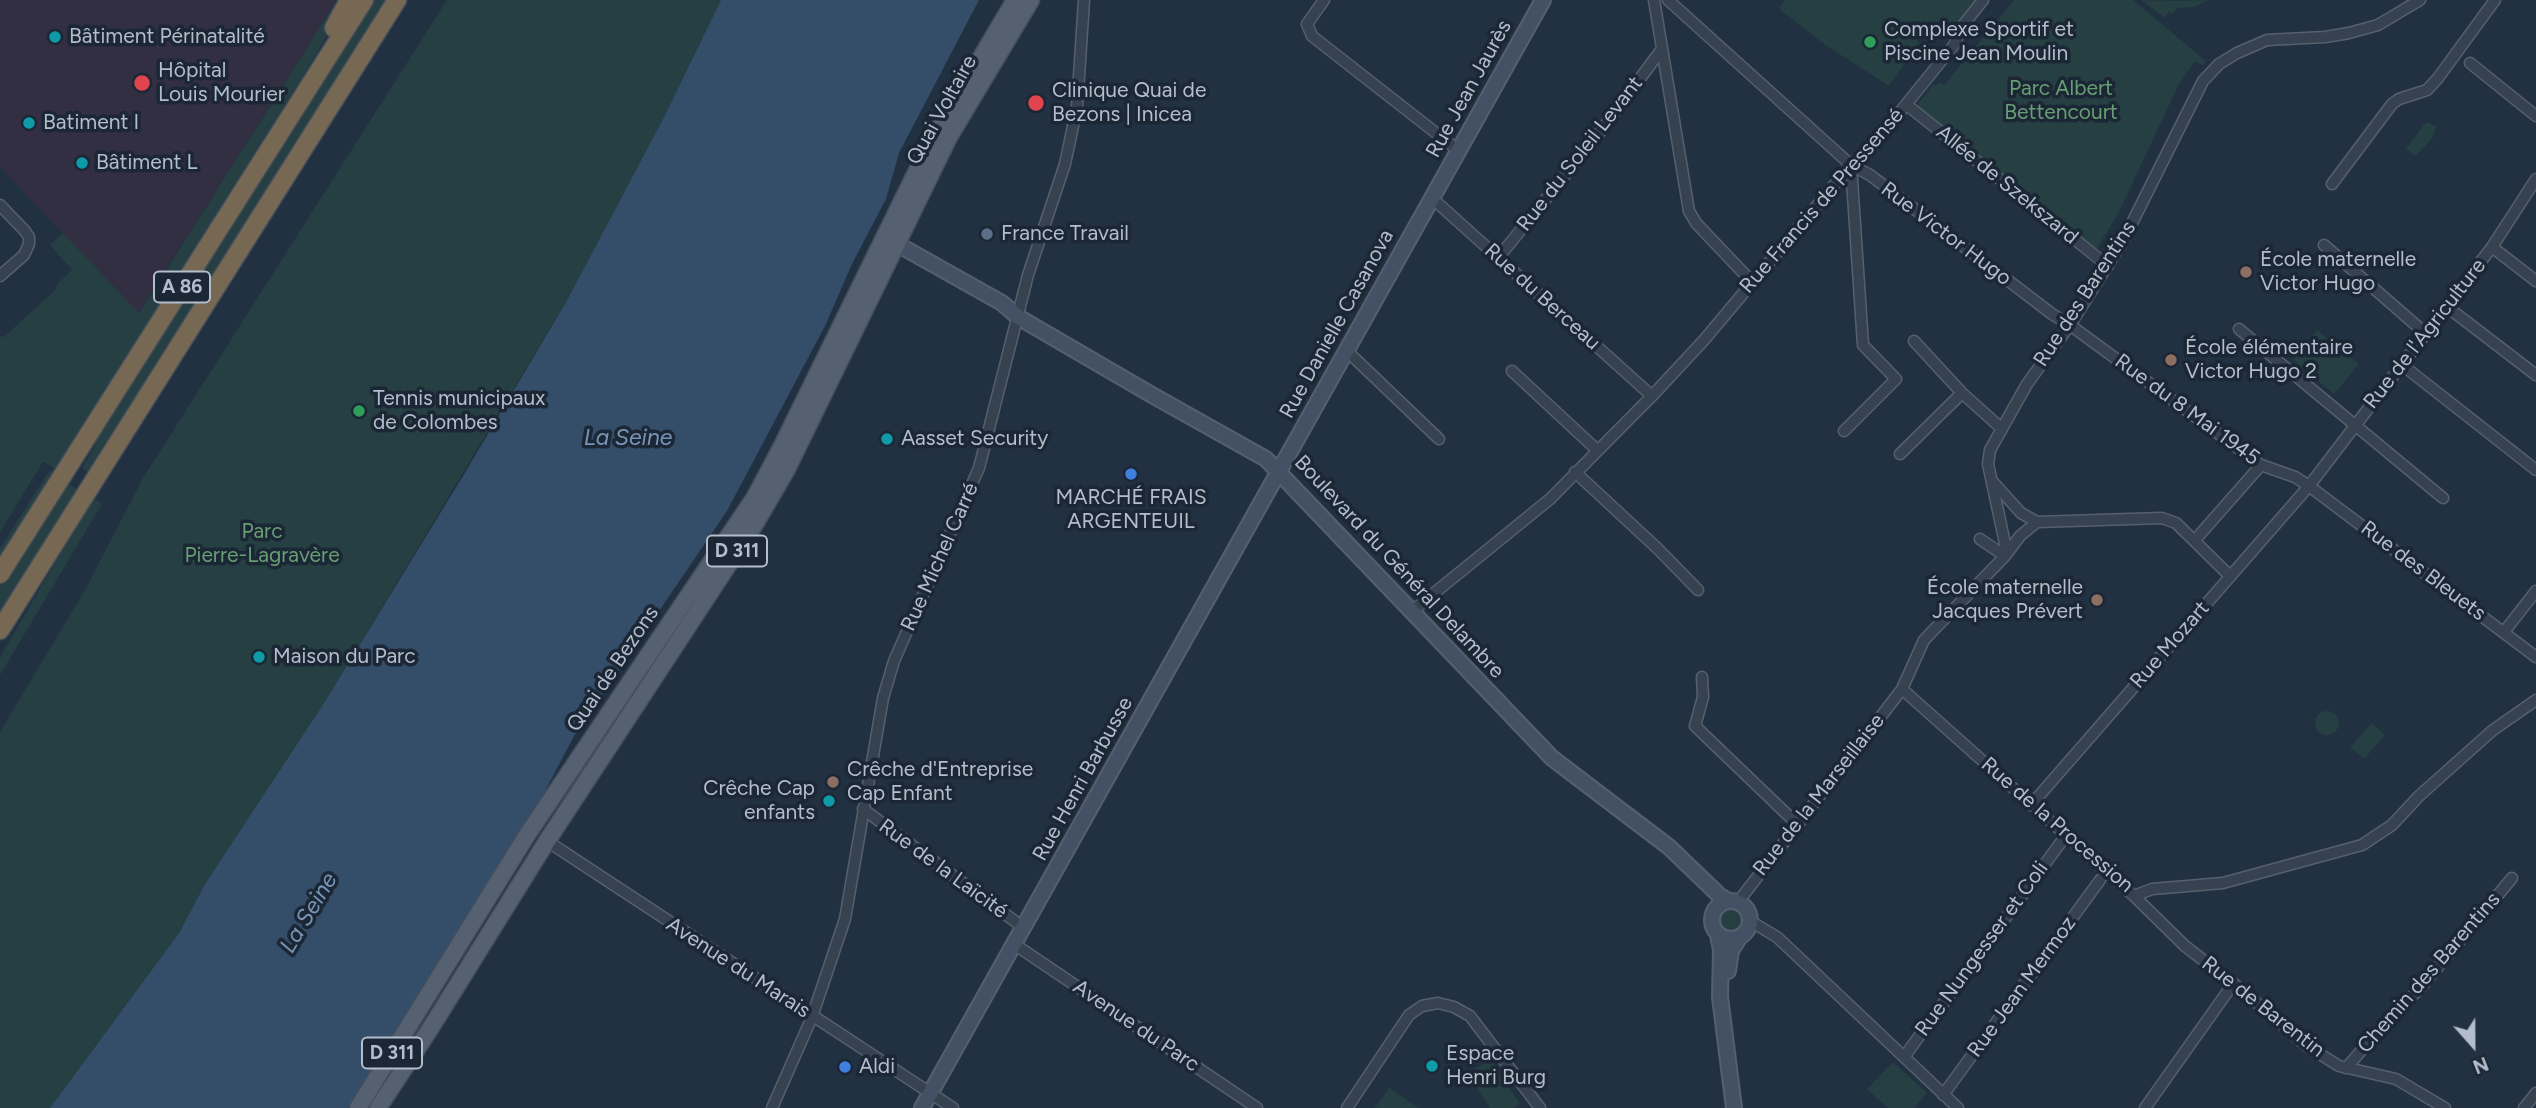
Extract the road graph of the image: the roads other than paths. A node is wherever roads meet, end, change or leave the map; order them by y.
1 (349, 0) edge
2 (364, 0) edge
3 (397, 0) edge
4 (1015, 0) edge
5 (1031, 0) edge
6 (1084, 0) edge
7 (1324, 0) edge
8 (1543, 0) edge
9 (1654, 0) edge
10 (1668, 0) edge
11 (1983, 0) edge
12 (2420, 0) edge
13 (2495, 0) edge
14 (1662, 49) junction
15 (326, 61) junction
16 (2470, 63) dead end
17 (1907, 104) junction
18 (2536, 116) edge
19 (1459, 151) junction
20 (1851, 165) junction
21 (2536, 179) edge
22 (2332, 184) dead end
23 (1432, 198) junction
24 (0, 205) edge
25 (889, 242) junction
26 (2324, 245) dead end
27 (2492, 247) junction
28 (1498, 258) junction
29 (2108, 265) junction
30 (0, 276) edge
31 (2536, 281) edge
32 (1752, 282) junction
33 (2446, 306) junction
34 (1018, 317) junction
35 (2070, 325) junction
36 (2239, 328) dead end
37 (2425, 334) junction
38 (1914, 341) dead end
39 (1347, 351) junction
40 (2401, 364) junction
41 (1512, 370) dead end
42 (2536, 375) edge
43 (1962, 393) junction
44 (1652, 396) junction
45 (2355, 426) junction
46 (2001, 428) junction
47 (1844, 431) dead end
48 (1439, 439) dead end
49 (1597, 450) junction
50 (1900, 454) dead end
51 (2261, 465) junction
52 (1280, 470) junction
53 (2536, 470) edge
54 (1575, 472) junction
55 (1993, 482) junction
56 (2309, 486) junction
57 (2443, 498) dead end
58 (2037, 522) junction
59 (1980, 539) dead end
60 (2195, 540) junction
61 (2006, 554) junction
62 (0, 574) edge
63 (2230, 576) junction
64 (1698, 590) dead end
65 (2536, 591) edge
66 (1411, 612) junction
67 (0, 629) edge
68 (2504, 632) junction
69 (2536, 657) edge
70 (1702, 677) dead end
71 (1902, 689) junction
72 (2536, 700) edge
73 (551, 798) junction
74 (2031, 805) junction
75 (863, 809) junction
76 (1796, 823) junction
77 (2063, 839) junction
78 (547, 841) junction
79 (513, 857) junction
80 (1697, 873) junction
81 (2103, 876) junction
82 (2512, 878) dead end
83 (2134, 896) junction
84 (511, 899) junction
85 (1733, 901) junction
86 (1714, 910) junction
87 (1024, 928) junction
88 (1744, 931) junction
89 (1718, 935) junction
90 (1014, 944) junction
91 (2233, 984) junction
92 (812, 1017) junction
93 (1904, 1057) junction
94 (2346, 1068) junction
95 (931, 1093) junction
96 (2536, 1093) edge
97 (1943, 1095) junction
98 (358, 1108) edge
99 (378, 1108) edge
100 (391, 1108) edge
101 (772, 1108) edge
102 (922, 1108) edge
103 (953, 1108) edge
104 (1257, 1108) edge
105 (1347, 1108) edge
106 (1540, 1108) edge
107 (1734, 1108) edge
108 (1743, 1108) edge
109 (1958, 1108) edge
110 (2145, 1108) edge
111 (2445, 1108) edge
112 (2524, 1108) edge

1 - 15 highway
2 - 15 highway, A 86
3 - 67 highway, A 86
4 - 25 main road, Quai Voltaire / D 311
5 - 25 main road, Quai Voltaire / D 311
6 - 34 street, Rue Michel Carré
7 - 19 street
8 - 19 street, Rue Jean Jaurès
9 - 14 street
10 - 20 street, Rue Victor Hugo
11 - 17 street, Rue Francis de Pressensé
12 - 29 street, Rue des Barentins
13 - 22 street
14 - 28 street, Rue du Soleil Levant
14 - 32 street
15 - 62 highway, A 86
16 - 18 street
17 - 20 street, Rue Francis de Pressensé
17 - 29 street, Allée de Szekszard
19 - 23 street, Rue Jean Jaurès
20 - 32 street, Rue Francis de Pressensé
20 - 35 street, Rue Victor Hugo
20 - 47 street
21 - 27 street, Rue de l'Agriculture
23 - 28 street, Rue du Berceau
23 - 39 street, Rue Danielle Casanova
24 - 30 street
25 - 34 street, Boulevard du Général Delambre
25 - 73 main road, Quai de Bezons / D 311
25 - 78 main road, Quai de Bezons / D 311
26 - 37 street
27 - 31 street
27 - 33 street, Rue de l'Agriculture
28 - 44 street, Rue du Berceau
29 - 35 street, Rue des Barentins
32 - 44 street, Rue Francis de Pressensé
33 - 37 street, Rue de l'Agriculture
33 - 42 street
34 - 52 street, Boulevard du Général Delambre
34 - 75 street, Rue Michel Carré
35 - 46 street, Rue des Barentins
35 - 51 street, Rue du 8 Mai 1945
36 - 45 street
37 - 40 street, Rue de l'Agriculture
38 - 43 street
39 - 48 street
39 - 52 street, Rue Danielle Casanova
40 - 45 street, Rue de l'Agriculture
40 - 53 street
41 - 49 street
43 - 46 street
43 - 50 street
44 - 49 street, Rue Francis de Pressensé
45 - 56 street, Rue de l'Agriculture
45 - 57 street
46 - 55 street, Rue des Barentins
49 - 54 street, Rue Francis de Pressensé
51 - 56 street, Rue du 8 Mai 1945
51 - 60 street
52 - 66 street, Boulevard du Général Delambre
52 - 87 street, Rue Henri Barbusse
54 - 64 street
54 - 66 street, Rue Francis de Pressensé
55 - 58 street
55 - 61 street, Rue des Barentins
56 - 63 street, Rue Mozart
56 - 68 street, Rue des Bleuets
58 - 60 street
58 - 61 street
59 - 61 street
60 - 63 street
61 - 71 street
63 - 74 street, Rue Mozart
65 - 68 street
66 - 80 street, Boulevard du Général Delambre
68 - 69 street, Rue des Bleuets
70 - 76 street
71 - 74 street, Rue de la Procession
71 - 76 street, Rue de la Marseillaise
72 - 83 street, Rue de la Procession
73 - 78 main road
73 - 79 main road, Quai de Bezons / D 311
74 - 77 street, Rue de la Procession
75 - 87 street, Rue de la Laïcité
75 - 92 street, Rue Michel Carré
76 - 85 street, Rue de la Marseillaise
77 - 81 street, Rue de la Procession
77 - 93 street, Rue Nungesser et Coli
78 - 79 main road
78 - 84 main road, Quai de Bezons / D 311
78 - 92 street, Avenue du Marais
79 - 98 main road, Quai de Bezons / D 311
80 - 85 street, Boulevard du Général Delambre
80 - 86 street, Boulevard du Général Delambre
81 - 83 street, Rue de la Procession
81 - 97 street, Rue Jean Mermoz
82 - 94 street, Chemin des Barentins
83 - 91 street, Rue de Barentin
84 - 99 main road, Quai de Bezons / D 311
84 - 100 main road, D 311
85 - 86 street
85 - 88 street
86 - 89 street
87 - 90 street, Rue Henri Barbusse
88 - 89 street
88 - 93 street
88 - 108 street
89 - 107 street
90 - 95 street, Rue Henri Barbusse
90 - 104 street, Avenue du Parc
91 - 94 street, Rue de Barentin
91 - 110 street
92 - 95 street, Avenue du Marais
92 - 101 street, Rue Michel Carré
93 - 97 street
94 - 111 street, Rue de Barentin
95 - 102 street, Rue Henri Barbusse
95 - 103 street, Avenue du Marais
96 - 112 street
97 - 109 street
105 - 106 street

